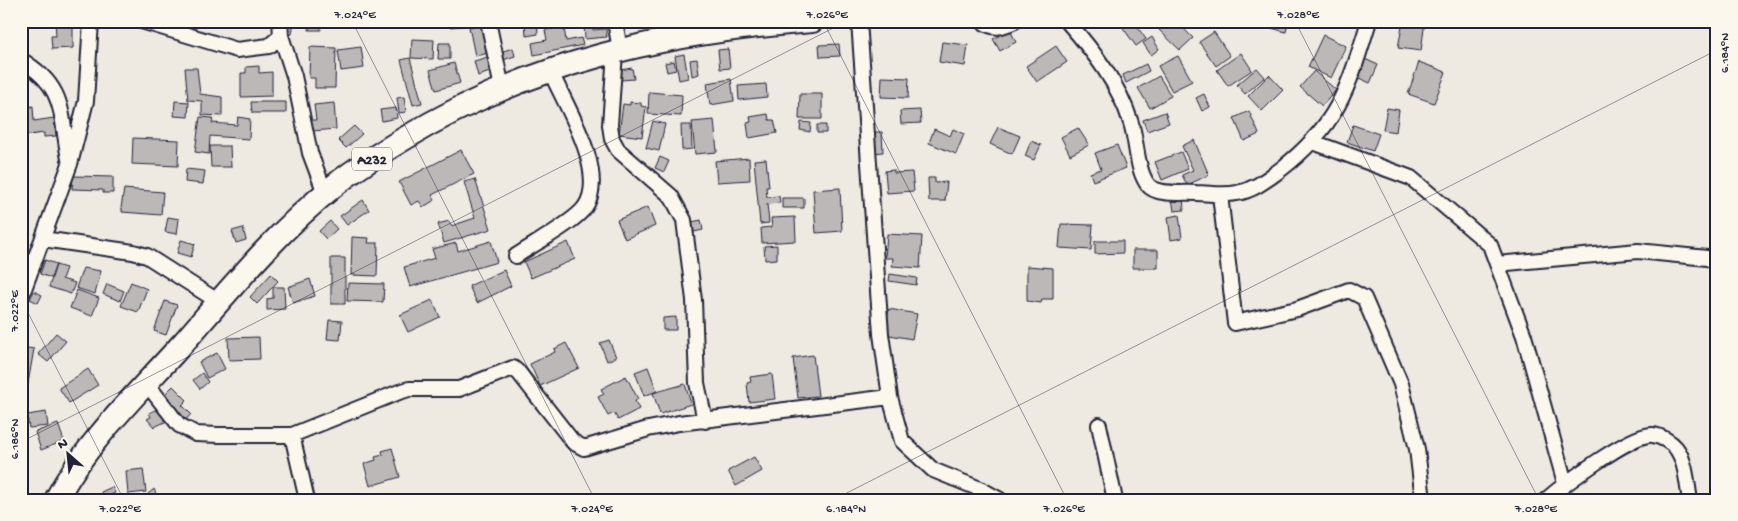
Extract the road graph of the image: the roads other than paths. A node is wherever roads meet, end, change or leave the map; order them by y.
1 (91, 21) edge
2 (141, 21) edge
3 (280, 21) edge
4 (488, 21) edge
5 (615, 21) edge
6 (812, 21) edge
7 (859, 21) edge
8 (982, 21) edge
9 (1015, 21) edge
10 (1067, 21) edge
11 (1369, 21) edge
12 (281, 36) junction
13 (618, 51) junction
14 (21, 60) edge
15 (550, 70) junction
16 (502, 88) junction
17 (1313, 142) junction
18 (70, 164) junction
19 (326, 193) junction
20 (1220, 195) junction
21 (43, 239) junction
22 (516, 256) dead end
23 (1717, 262) edge
24 (1497, 264) junction
25 (21, 297) edge
26 (219, 302) junction
27 (147, 384) junction
28 (890, 397) junction
29 (705, 421) junction
30 (1099, 425) dead end
31 (292, 435) junction
32 (1565, 482) junction
33 (56, 500) edge
34 (307, 500) edge
35 (1000, 500) edge
36 (1115, 500) edge
37 (1423, 500) edge
38 (1546, 500) edge
39 (1690, 500) edge

1 - 18 street
2 - 12 street
3 - 12 street
4 - 16 street
5 - 13 street
6 - 13 main road, A232
7 - 28 street
8 - 9 street
10 - 20 street
11 - 17 street
12 - 19 street
13 - 15 main road, A232
13 - 29 street
14 - 18 street
15 - 16 main road, A232
15 - 22 street
16 - 19 main road, A232
17 - 20 street
17 - 24 street
18 - 21 street
19 - 26 main road, A232
20 - 37 street
21 - 25 street
21 - 26 street
23 - 24 street
24 - 32 street
26 - 27 main road, A232
27 - 31 street
27 - 33 main road, A232
28 - 29 street
28 - 35 street
29 - 31 street
30 - 36 street
31 - 34 street
32 - 38 street
32 - 39 street

